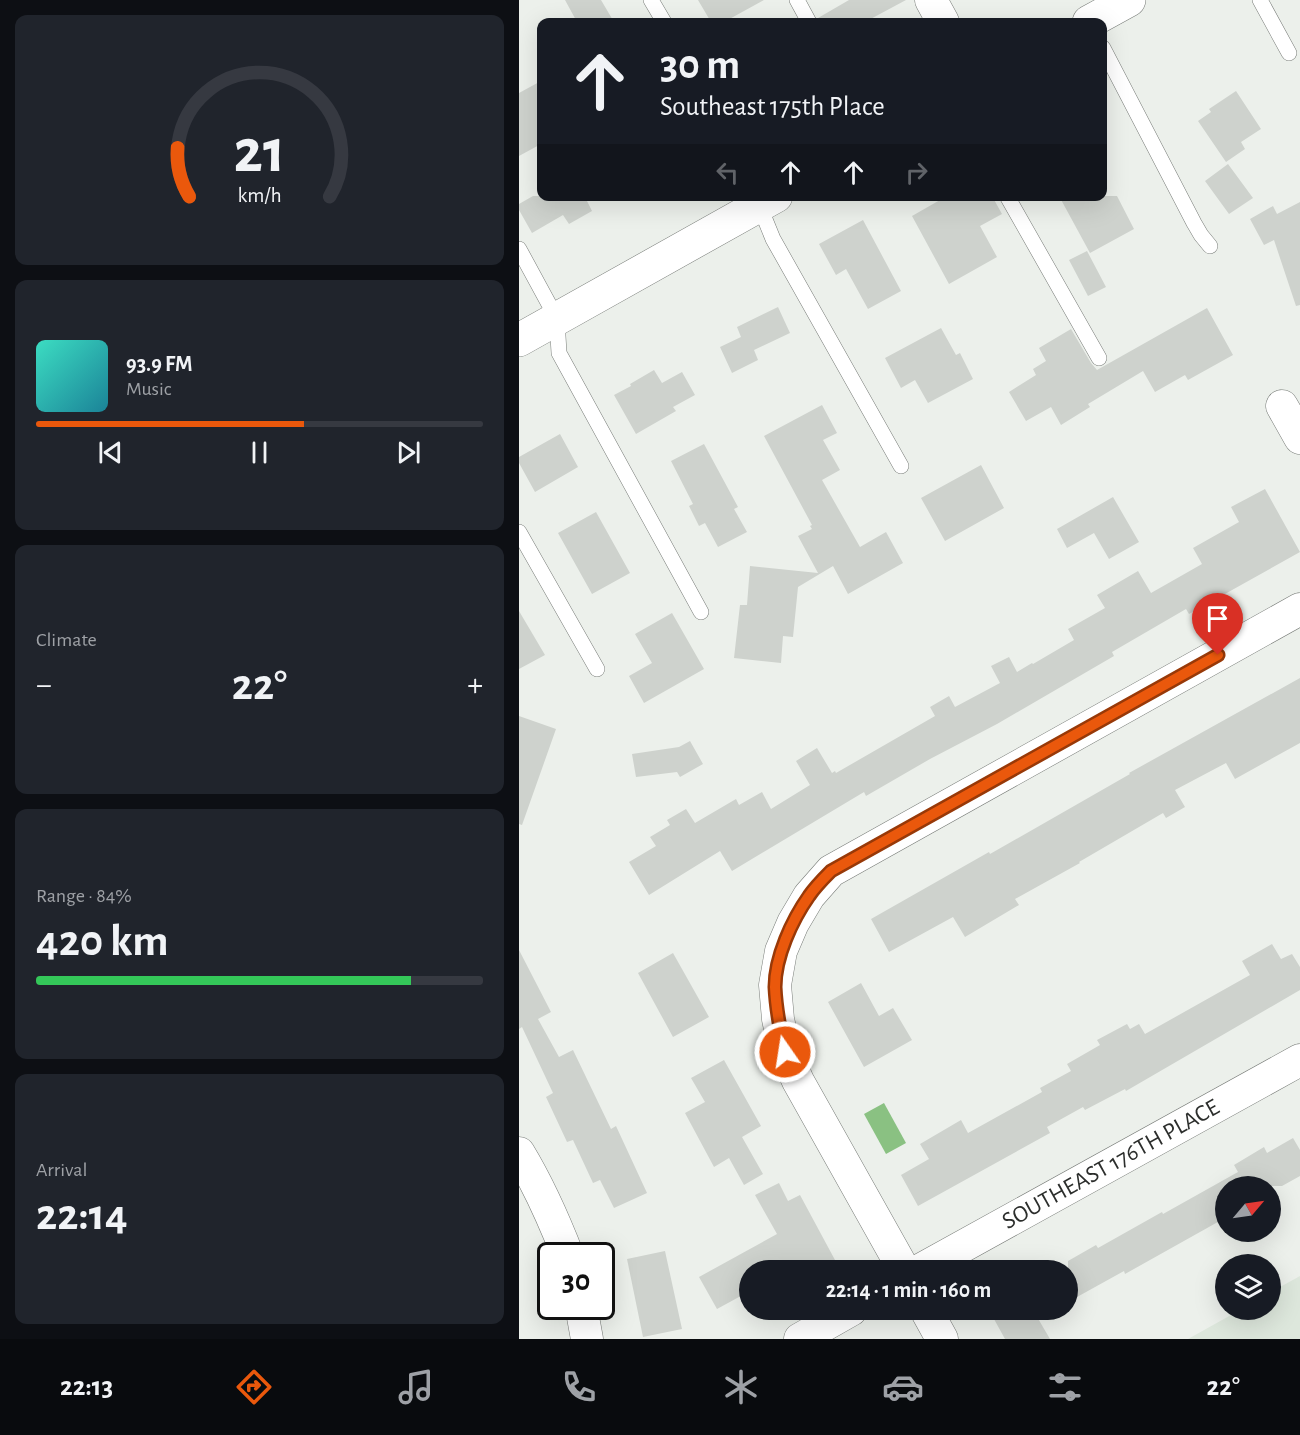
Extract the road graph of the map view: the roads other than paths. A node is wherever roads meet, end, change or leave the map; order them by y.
1 (651, 0) edge
2 (797, 0) edge
3 (931, 0) edge
4 (1129, 0) edge
5 (1260, 0) edge
6 (662, 18) edge
7 (807, 18) edge
8 (941, 18) edge
9 (1096, 18) edge
10 (1289, 52) dead end
11 (1107, 56) edge
12 (761, 201) edge
13 (763, 201) edge
14 (1010, 201) edge
15 (1210, 246) dead end
16 (519, 249) edge
17 (557, 319) junction
18 (519, 340) edge
19 (1099, 358) dead end
20 (1282, 406) dead end
21 (1300, 438) edge
22 (901, 466) dead end
23 (519, 532) edge
24 (1300, 609) edge
25 (701, 612) dead end
26 (597, 669) dead end
27 (1300, 1060) edge
28 (519, 1153) edge
29 (562, 1242) edge
30 (898, 1260) edge
31 (938, 1260) edge
32 (584, 1320) edge
33 (833, 1320) edge
34 (932, 1320) edge
35 (587, 1339) edge
36 (800, 1339) edge
37 (942, 1339) edge

1 - 6 lane
2 - 7 lane
3 - 8 street
4 - 9 street
5 - 10 lane
11 - 15 lane
12 - 17 street
13 - 22 lane
14 - 19 lane
16 - 17 lane
17 - 18 street
17 - 25 lane
20 - 21 street
23 - 26 lane
24 - 30 street
27 - 31 street, SOUTHEAST 176TH PLACE
28 - 29 street
32 - 35 street
33 - 36 street
34 - 37 street

